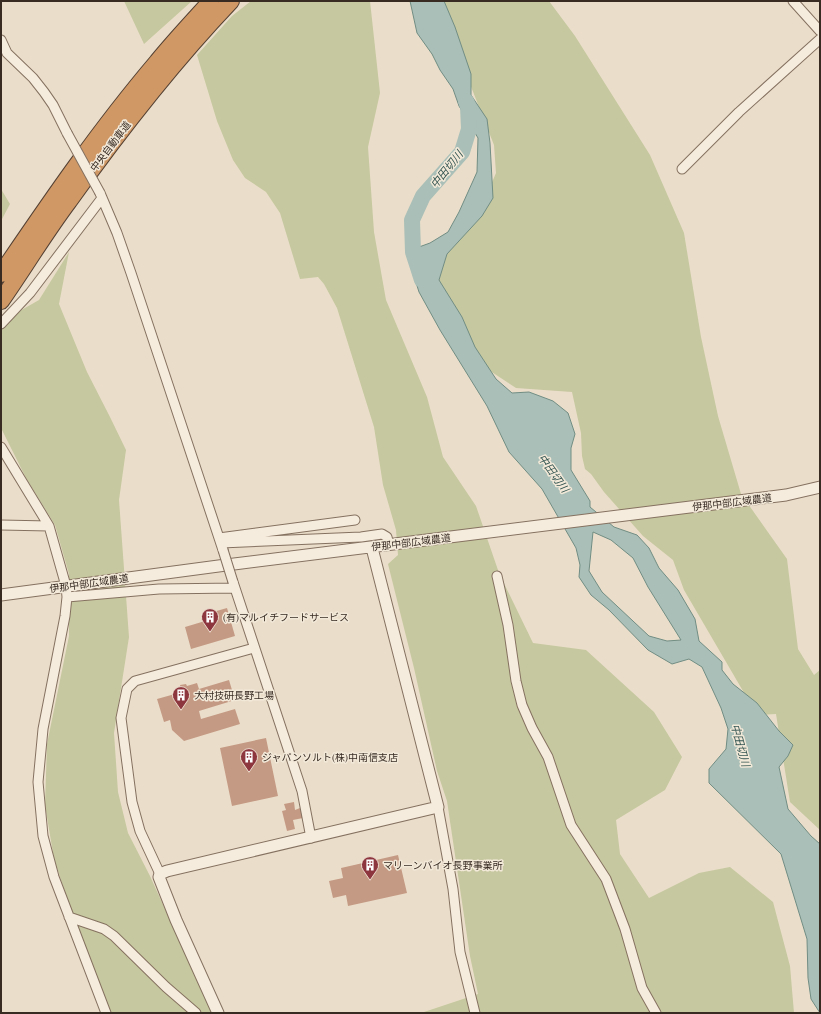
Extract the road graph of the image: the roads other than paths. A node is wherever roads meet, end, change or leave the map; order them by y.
1 (212, 1) edge
2 (231, 1) edge
3 (793, 1) edge
4 (200, 23) junction
5 (820, 32) edge
6 (820, 39) edge
7 (1, 40) edge
8 (4, 56) edge
9 (682, 168) dead end
10 (101, 195) junction
11 (1, 274) edge
12 (1, 301) edge
13 (1, 324) edge
14 (1, 447) edge
15 (820, 487) edge
16 (355, 520) dead end
17 (1, 525) edge
18 (49, 526) junction
19 (221, 544) junction
20 (389, 545) junction
21 (372, 548) junction
22 (497, 576) dead end
23 (234, 585) junction
24 (66, 592) junction
25 (1, 595) edge
26 (254, 648) junction
27 (438, 807) junction
28 (311, 838) junction
29 (160, 874) junction
30 (69, 917) junction
31 (106, 1013) edge
32 (196, 1013) edge
33 (218, 1013) edge
34 (475, 1013) edge
35 (656, 1013) edge

1 - 4 highway, 中央自動車道
2 - 4 highway, 中央自動車道
3 - 5 street
4 - 11 highway, 中央自動車道
4 - 12 highway, 中央自動車道
6 - 9 street
7 - 8 street
8 - 10 street, bridge
10 - 13 street
10 - 19 street
14 - 18 street
15 - 20 street, 伊那中部広域農道
16 - 19 street
17 - 18 street
18 - 24 street
19 - 20 street
19 - 23 street, bridge
20 - 21 street, 伊那中部広域農道
21 - 24 street, 伊那中部広域農道
21 - 27 street
22 - 35 street
23 - 24 street
23 - 26 street
24 - 25 street, 伊那中部広域農道
24 - 30 street
26 - 28 street
26 - 29 street
27 - 28 street
27 - 34 street
28 - 29 street
29 - 33 street
30 - 31 street
30 - 32 street

